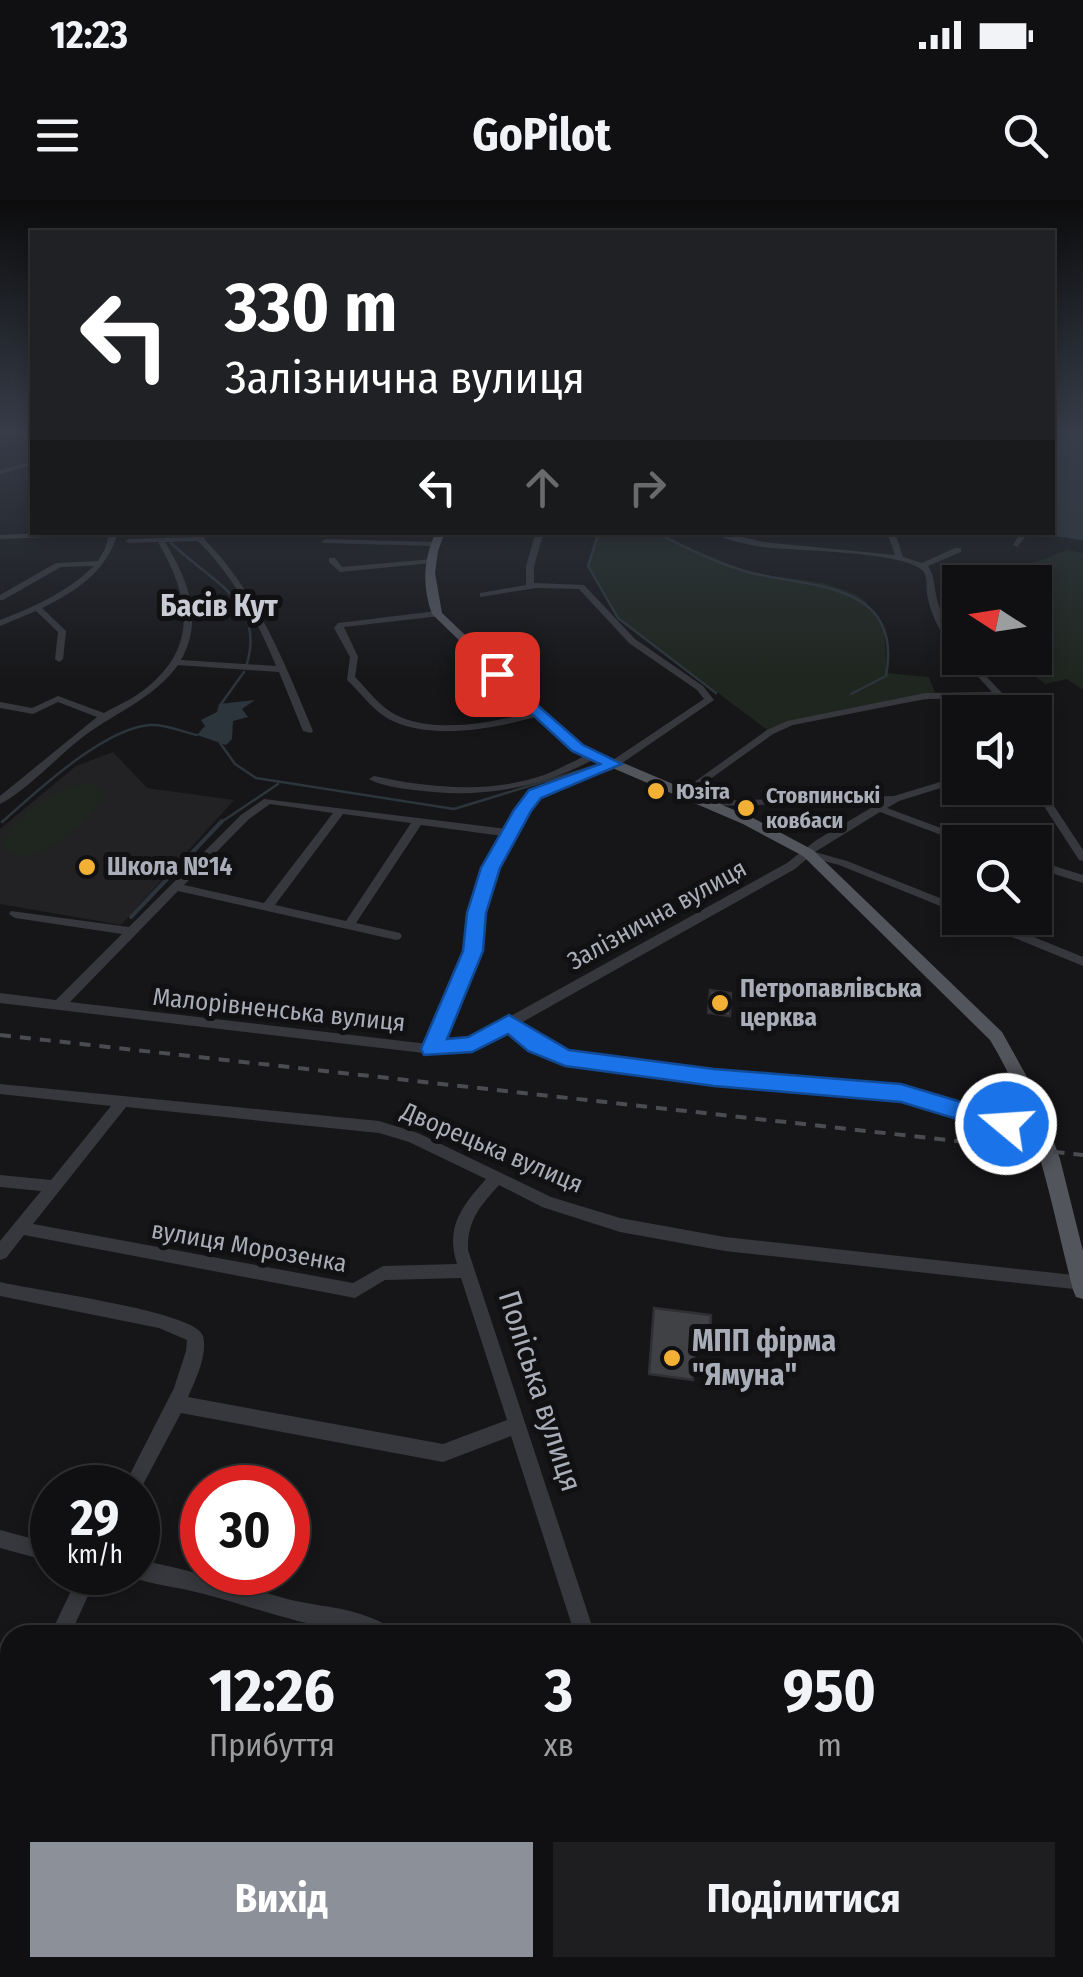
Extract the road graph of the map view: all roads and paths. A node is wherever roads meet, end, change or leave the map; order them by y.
1 (438, 535) edge
2 (539, 535) edge
3 (727, 535) edge
4 (892, 535) edge
5 (1019, 535) edge
6 (114, 536) edge
7 (202, 536) edge
8 (0, 537) edge
9 (326, 540) dead end
10 (161, 542) junction
11 (434, 544) junction
12 (1017, 545) dead end
13 (958, 550) dead end
14 (332, 560) dead end
15 (900, 560) junction
16 (432, 562) junction
17 (98, 563) junction
18 (922, 566) junction
19 (533, 586) junction
20 (482, 595) dead end
21 (0, 598) edge
22 (37, 608) junction
23 (437, 614) junction
24 (942, 622) edge
25 (0, 623) edge
26 (59, 659) dead end
27 (179, 663) junction
28 (279, 669) junction
29 (980, 675) edge
30 (998, 695) edge
31 (942, 696) edge
32 (0, 705) edge
33 (539, 714) junction
34 (104, 716) junction
35 (308, 732) dead end
36 (594, 756) junction
37 (614, 764) junction
38 (374, 779) dead end
39 (942, 785) edge
40 (684, 794) junction
41 (895, 799) junction
42 (0, 801) edge
43 (707, 803) junction
44 (1048, 805) edge
45 (882, 809) junction
46 (341, 810) junction
47 (418, 821) junction
48 (942, 832) edge
49 (509, 833) junction
50 (808, 854) junction
51 (1083, 858) edge
52 (1052, 870) edge
53 (1083, 880) edge
54 (176, 888) junction
55 (942, 903) edge
56 (267, 907) junction
57 (15, 914) dead end
58 (349, 925) junction
59 (132, 932) junction
60 (1018, 935) edge
61 (396, 936) dead end
62 (1083, 962) edge
63 (0, 998) edge
64 (59, 1005) junction
65 (509, 1023) junction
66 (432, 1049) junction
67 (0, 1089) edge
68 (124, 1100) junction
69 (1044, 1137) junction
70 (497, 1178) junction
71 (0, 1181) edge
72 (53, 1186) junction
73 (20, 1228) junction
74 (0, 1253) edge
75 (466, 1271) junction
76 (1082, 1286) edge
77 (0, 1290) edge
78 (174, 1403) junction
79 (517, 1424) junction
80 (143, 1465) edge
81 (0, 1539) edge
82 (30, 1547) edge
83 (160, 1575) edge
84 (79, 1595) edge
85 (65, 1625) edge
86 (370, 1625) edge
87 (582, 1625) edge

1 - 11 main road
2 - 19 street
3 - 15 street
4 - 15 street
5 - 12 street
6 - 8 street
6 - 10 street
6 - 17 street
7 - 10 street
7 - 28 street
9 - 11 street
10 - 27 street
11 - 16 main road
13 - 18 street
14 - 16 street
15 - 18 street
16 - 23 main road
17 - 21 street
17 - 22 street
18 - 24 street
19 - 20 street
19 - 37 street, Малорівненська вулиця
22 - 25 street
22 - 26 street
23 - 33 main road
23 - 33 street
27 - 28 street
27 - 34 street
28 - 35 street
29 - 30 street
31 - 40 street
32 - 34 street
33 - 36 main road
34 - 42 street
36 - 37 main road
36 - 38 street
37 - 40 main road
37 - 49 street, Малорівненська вулиця
39 - 41 street, Залізнична вулиця
40 - 43 main road
41 - 43 street, Залізнична вулиця
41 - 45 street, Залізнична вулиця
43 - 50 main road
44 - 51 street
45 - 48 street
45 - 50 street, Залізнична вулиця
46 - 47 street
46 - 54 street
46 - 56 street
47 - 49 street
47 - 58 street
49 - 66 street, Малорівненська вулиця
50 - 55 street
50 - 65 street, Залізнична вулиця
50 - 69 main road
52 - 53 street
54 - 56 street
54 - 59 street
56 - 58 street
57 - 59 street
58 - 61 street
59 - 64 street
60 - 62 street
63 - 64 street, Малорівненська вулиця
64 - 66 street, Малорівненська вулиця
65 - 66 street, Залізнична вулиця
65 - 69 street
67 - 68 street, Дворецька вулиця
68 - 70 street, Дворецька вулиця
68 - 72 street
69 - 76 main road
70 - 75 street, Поліська вулиця
70 - 76 street, Дворецька вулиця
71 - 72 street
72 - 73 street
73 - 74 street
73 - 75 street, вулиця Морозенка
75 - 79 street, Поліська вулиця
77 - 78 street
78 - 79 street
78 - 80 street
79 - 87 street, Поліська вулиця
81 - 82 street
83 - 86 street
84 - 85 street

